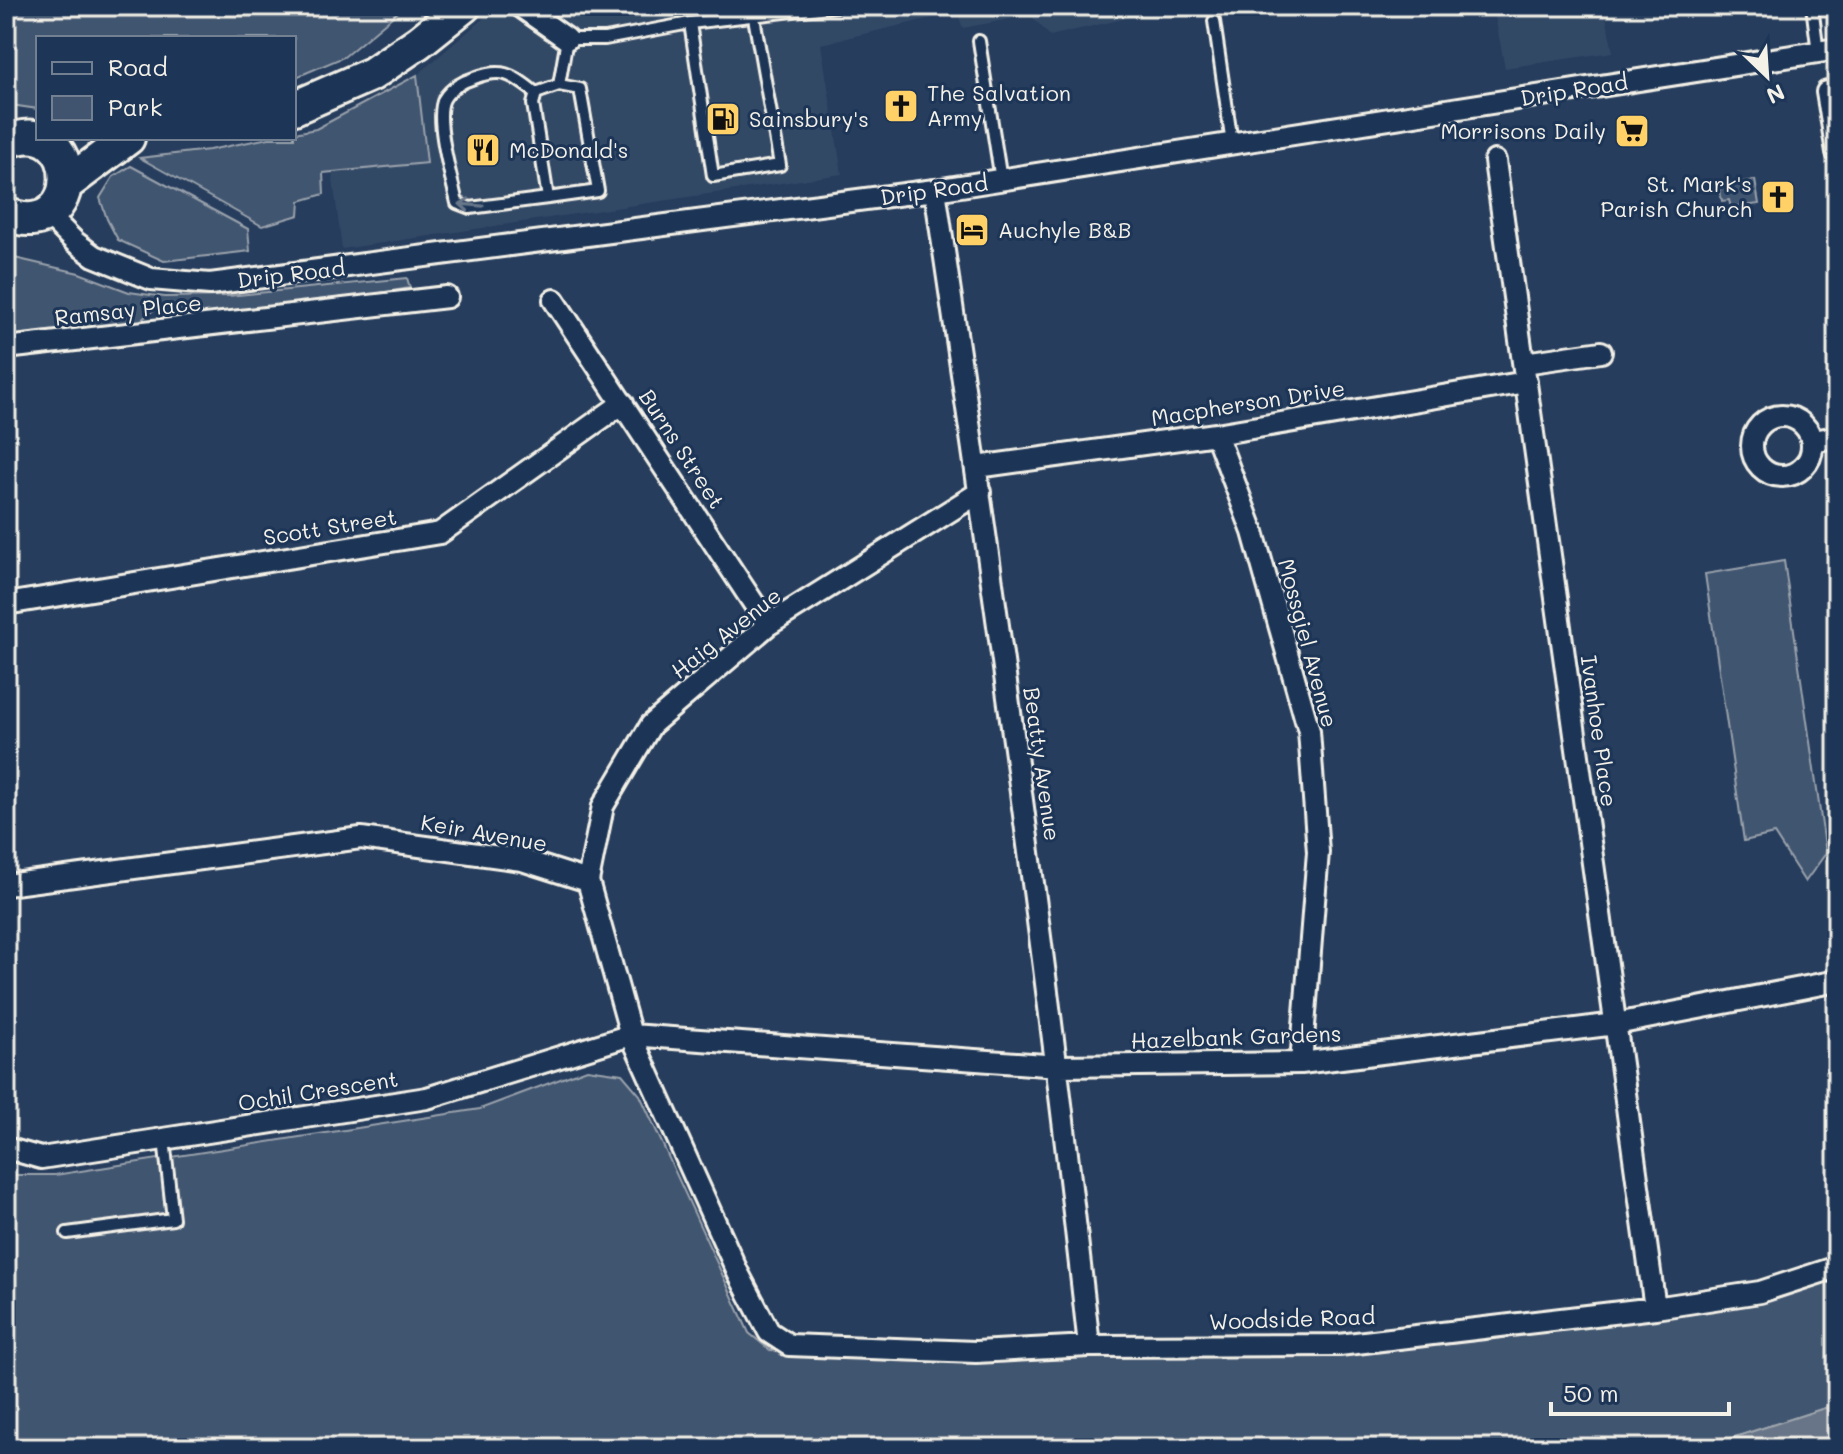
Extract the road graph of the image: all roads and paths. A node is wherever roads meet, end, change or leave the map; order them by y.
1 (464, 6) edge
2 (520, 6) edge
3 (837, 6) edge
4 (1812, 6) edge
5 (753, 11) edge
6 (1214, 21) dead end
7 (690, 23) junction
8 (567, 39) junction
9 (979, 41) dead end
10 (1827, 51) edge
11 (559, 85) junction
12 (1827, 92) dead end
13 (536, 93) junction
14 (296, 107) edge
15 (25, 136) edge
16 (125, 140) edge
17 (1232, 143) junction
18 (1837, 152) edge
19 (1495, 161) dead end
20 (1001, 180) junction
21 (68, 183) junction
22 (935, 190) junction
23 (548, 198) junction
24 (47, 214) junction
25 (7, 215) edge
26 (447, 297) dead end
27 (554, 300) dead end
28 (6, 348) edge
29 (1601, 352) dead end
30 (1525, 372) junction
31 (623, 403) junction
32 (1216, 434) junction
33 (1837, 437) edge
34 (1812, 441) dead end
35 (977, 467) junction
36 (980, 492) junction
37 (6, 604) edge
38 (768, 625) junction
39 (588, 881) junction
40 (6, 885) edge
41 (1837, 981) edge
42 (1616, 1024) junction
43 (631, 1035) junction
44 (1301, 1063) junction
45 (1059, 1066) junction
46 (164, 1139) junction
47 (6, 1148) edge
48 (67, 1233) dead end
49 (1837, 1267) edge
50 (1655, 1308) junction
51 (1089, 1346) junction

1 - 14 main road
2 - 8 street
3 - 5 lane
4 - 10 lane
5 - 7 lane
5 - 7 lane
6 - 17 lane
7 - 8 lane
8 - 11 lane
9 - 20 lane
10 - 17 street, Drip Road
11 - 13 lane
11 - 23 lane
12 - 18 street
13 - 23 lane
23 -> 13 lane
15 - 21 main road
16 - 21 main road
17 - 20 street, Drip Road
19 - 30 street, Ivanhoe Place
20 - 22 street, Drip Road
21 - 24 main road
22 - 24 street, Drip Road
22 - 35 street, Beatty Avenue
24 - 25 main road
26 - 28 street, Ramsay Place
27 - 31 street, Burns Street
29 - 30 street, Macpherson Drive
30 - 32 street, Macpherson Drive
30 - 42 street, Ivanhoe Place
31 - 37 street, Scott Street
31 - 38 street, Burns Street
32 - 35 street, Macpherson Drive
32 - 44 street, Mossgiel Avenue
33 - 34 street
35 - 36 street, Beatty Avenue
36 - 38 street, Haig Avenue
36 - 45 street, Beatty Avenue
38 - 39 street, Haig Avenue
39 - 40 street, Keir Avenue
39 - 43 street
41 - 42 street, Hazelbank Gardens
42 - 44 street, Hazelbank Gardens
42 - 50 street, Ivanhoe Place
43 - 45 street, Hazelbank Gardens
43 - 46 street, Ochil Crescent
43 - 51 street, Woodside Road
44 - 45 street, Hazelbank Gardens
45 - 51 street, Beatty Avenue
46 - 47 street, Ochil Crescent
46 - 48 lane
49 - 50 street, Woodside Road
50 - 51 street, Woodside Road

